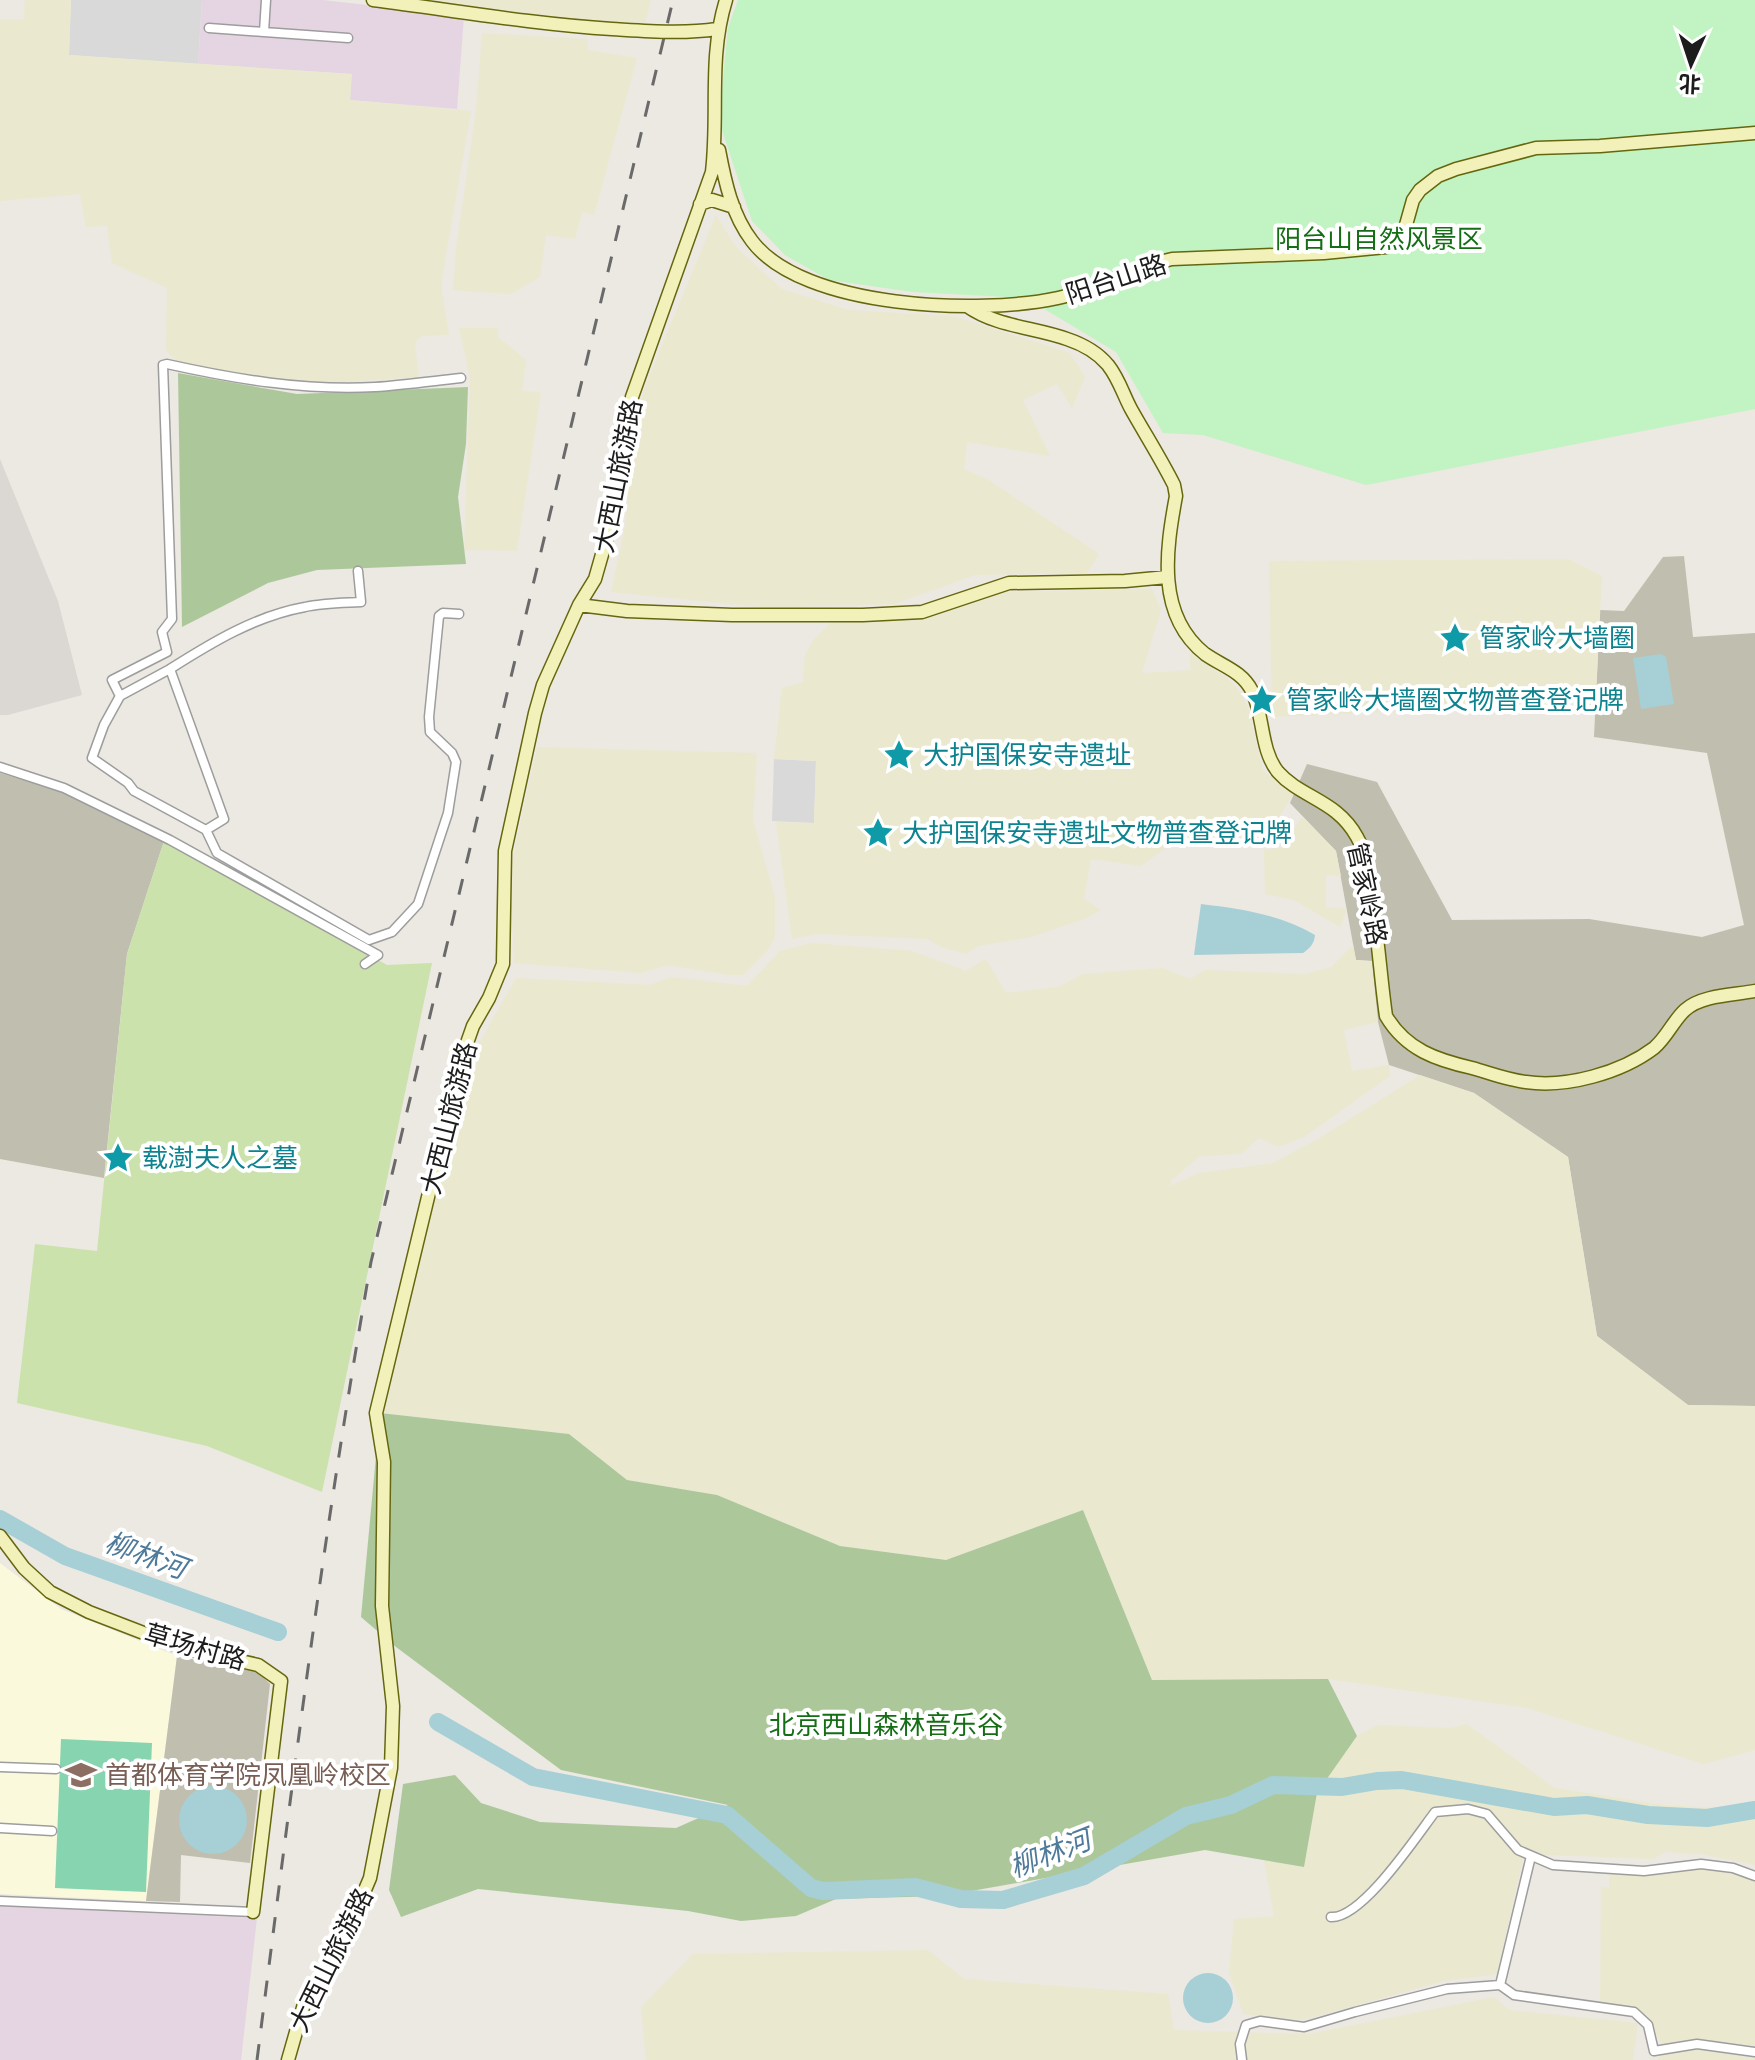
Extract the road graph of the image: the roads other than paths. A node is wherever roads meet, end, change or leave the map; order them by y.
1 (266, 0) edge
2 (373, 0) edge
3 (726, 0) edge
4 (209, 28) dead end
5 (717, 29) junction
6 (264, 32) junction
7 (348, 38) dead end
8 (1755, 135) edge
9 (717, 136) junction
10 (700, 204) junction
11 (734, 207) junction
12 (967, 306) junction
13 (461, 378) dead end
14 (358, 571) dead end
15 (1167, 577) junction
16 (579, 605) junction
17 (459, 614) dead end
18 (170, 669) junction
19 (120, 696) junction
20 (0, 767) edge
21 (206, 830) junction
22 (365, 964) dead end
23 (1755, 991) edge
24 (0, 1536) edge
25 (0, 1767) edge
26 (56, 1769) dead end
27 (0, 1828) edge
28 (52, 1831) dead end
29 (1531, 1856) junction
30 (1755, 1876) edge
31 (0, 1901) edge
32 (253, 1912) joint
33 (1331, 1917) dead end
34 (1500, 1985) junction
35 (1755, 2052) edge
36 (288, 2060) edge
37 (1242, 2060) edge

1 - 6 street
2 - 5 street
3 - 5 street, 大西山旅游路
4 - 6 street
5 - 9 street, 大西山旅游路
6 - 7 street
8 - 12 street, 阳台山路
9 - 10 street, 大西山旅游路
9 - 11 street, 阳台山路
10 - 11 street
10 - 16 street, 大西山旅游路
11 - 12 street, 阳台山路
12 - 15 street, 管家岭路
13 - 19 street
14 - 18 street
15 - 16 street
15 - 23 street, 管家岭路
16 - 36 street, 大西山旅游路
17 - 21 street
18 - 19 street
18 - 21 street
19 - 21 street
20 - 22 street
24 - 32 street, 草场村路
25 - 26 street
27 - 28 street
29 - 30 street
29 - 33 street
29 - 34 street
31 - 32 street
34 - 35 street
34 - 37 street

